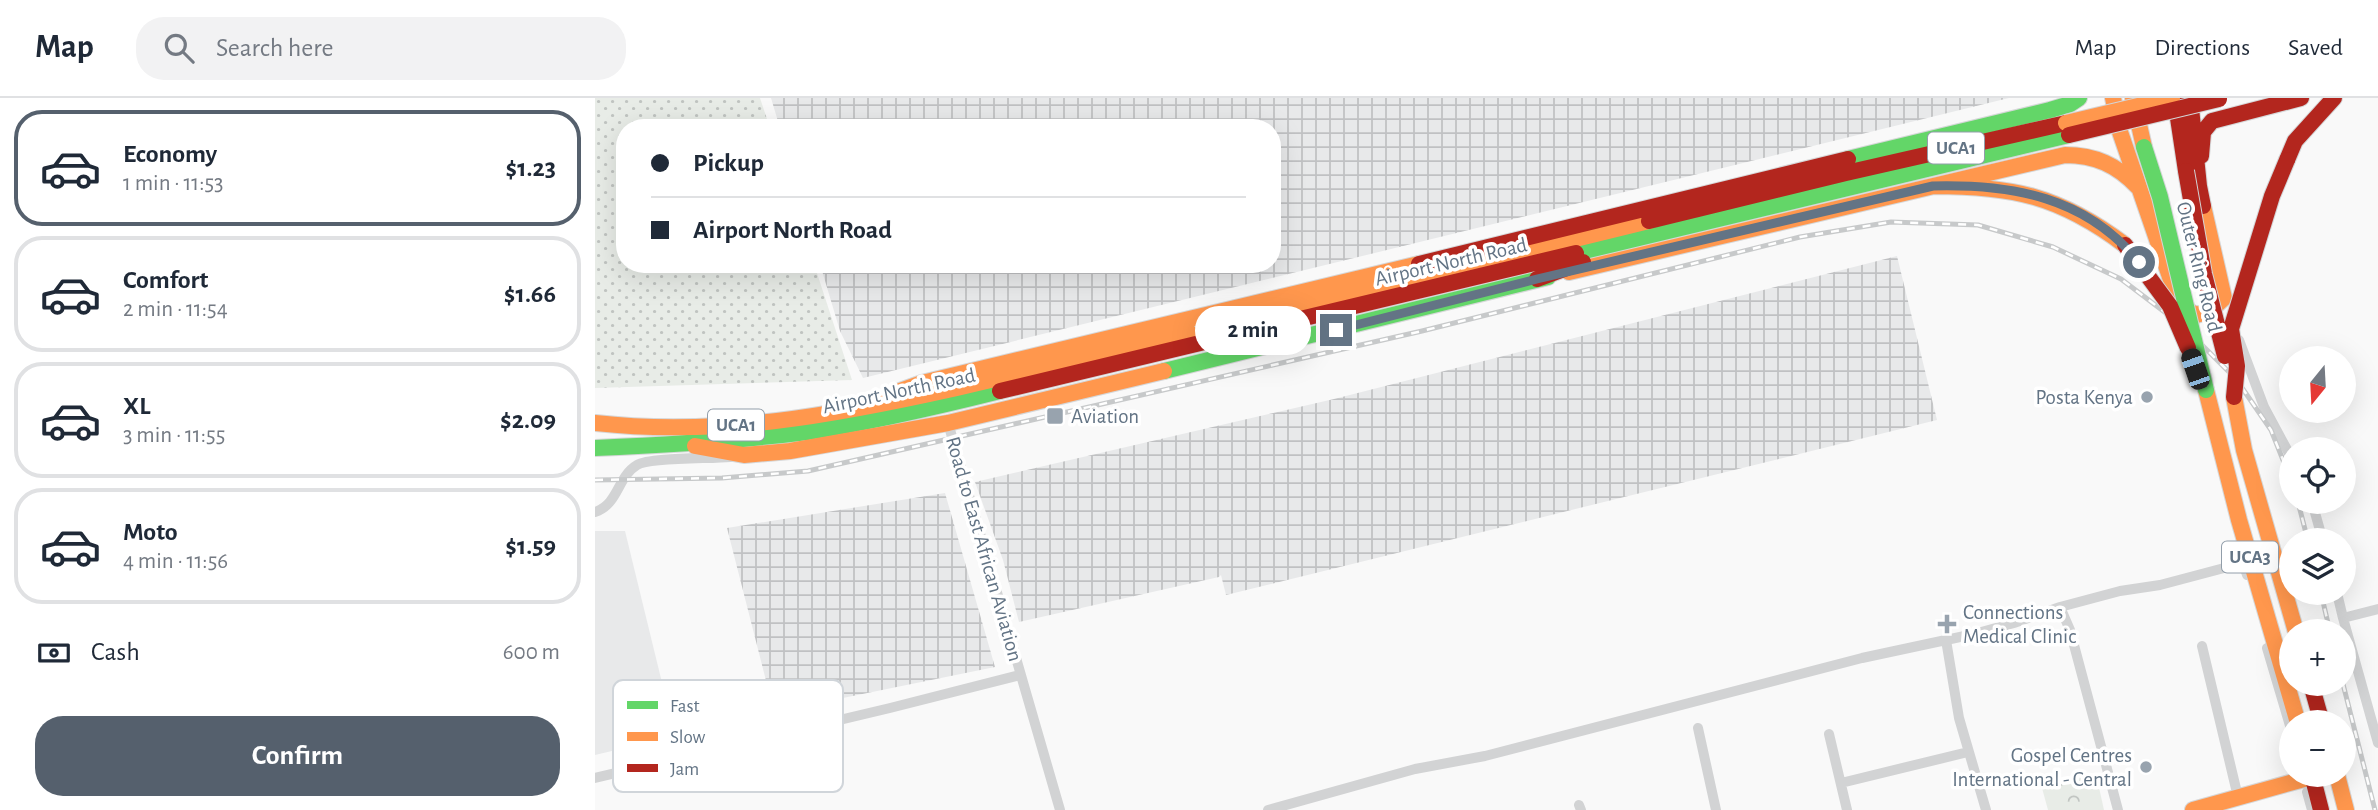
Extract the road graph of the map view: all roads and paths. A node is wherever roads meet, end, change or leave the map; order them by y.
1 (2080, 98) edge
2 (2113, 98) edge
3 (2133, 98) edge
4 (2173, 98) edge
5 (2190, 98) edge
6 (2225, 98) edge
7 (2301, 98) edge
8 (2334, 98) edge
9 (1848, 180) junction
10 (1933, 186) junction
11 (2138, 187) junction
12 (2199, 187) junction
13 (1665, 232) junction
14 (1537, 279) junction
15 (2224, 298) junction
16 (2206, 390) junction
17 (2234, 397) junction
18 (877, 405) junction
19 (595, 423) edge
20 (948, 423) junction
21 (2280, 437) edge
22 (683, 443) junction
23 (595, 447) edge
24 (744, 455) junction
25 (595, 513) edge
26 (2340, 605) edge
27 (2060, 607) junction
28 (2378, 609) edge
29 (2343, 618) junction
30 (2292, 619) edge
31 (1946, 640) junction
32 (2202, 646) dead end
33 (1020, 675) junction
34 (2286, 710) edge
35 (2294, 710) edge
36 (843, 719) edge
37 (1698, 728) dead end
38 (1829, 734) dead end
39 (2378, 743) edge
40 (1968, 752) junction
41 (613, 774) edge
42 (595, 778) edge
43 (1841, 783) junction
44 (2279, 785) edge
45 (2309, 787) edge
46 (2312, 787) edge
47 (2340, 787) edge
48 (2238, 797) junction
49 (1060, 810) edge
50 (1268, 810) edge
51 (1716, 810) edge
52 (1847, 810) edge
53 (1986, 810) edge
54 (2118, 810) edge
55 (2193, 810) edge
56 (2312, 810) edge
57 (2321, 810) edge
58 (2346, 810) edge

1 - 18 main road, Airport North Road / UCA1
2 - 11 main road
3 - 16 main road, Outer Ring Road / UCA3, bridge
4 - 9 main road, Airport North Road / UCA1, bridge
4 - 17 main road, Outer Ring Road / UCA3, bridge
5 - 12 main road
6 - 9 main road, Airport North Road / UCA1, bridge
7 - 12 main road
8 - 17 main road, bridge
9 - 13 main road, Airport North Road / UCA1
9 - 18 main road, Airport North Road / UCA1
10 - 11 main road, Airport North Road / UCA1
10 - 14 main road, Airport North Road / UCA1
10 - 16 main road, bridge
11 - 15 main road
12 - 15 main road
13 - 14 main road
13 - 22 main road, Airport North Road / UCA1
14 - 20 main road, Airport North Road / UCA1
15 - 21 street
16 - 35 main road, Outer Ring Road / UCA3
17 - 30 main road, Outer Ring Road / UCA3
18 - 19 main road, Airport North Road / UCA1
20 - 24 main road, Airport North Road / UCA1
20 - 33 street, Road to East African Aviation
22 - 23 main road, Airport North Road / UCA1
22 - 24 main road, Airport North Road / UCA1
24 - 25 street
26 - 29 street
27 - 31 street
27 - 34 street
27 - 54 street
28 - 29 street
29 - 39 street
31 - 40 street
31 - 50 street
32 - 48 street
33 - 36 street
33 - 49 street, Road to East African Aviation
37 - 51 street
38 - 43 street
40 - 43 street
40 - 53 street
41 - 42 street
43 - 52 street
44 - 48 main road
45 - 56 street
46 - 57 main road
47 - 58 main road
48 - 55 main road

